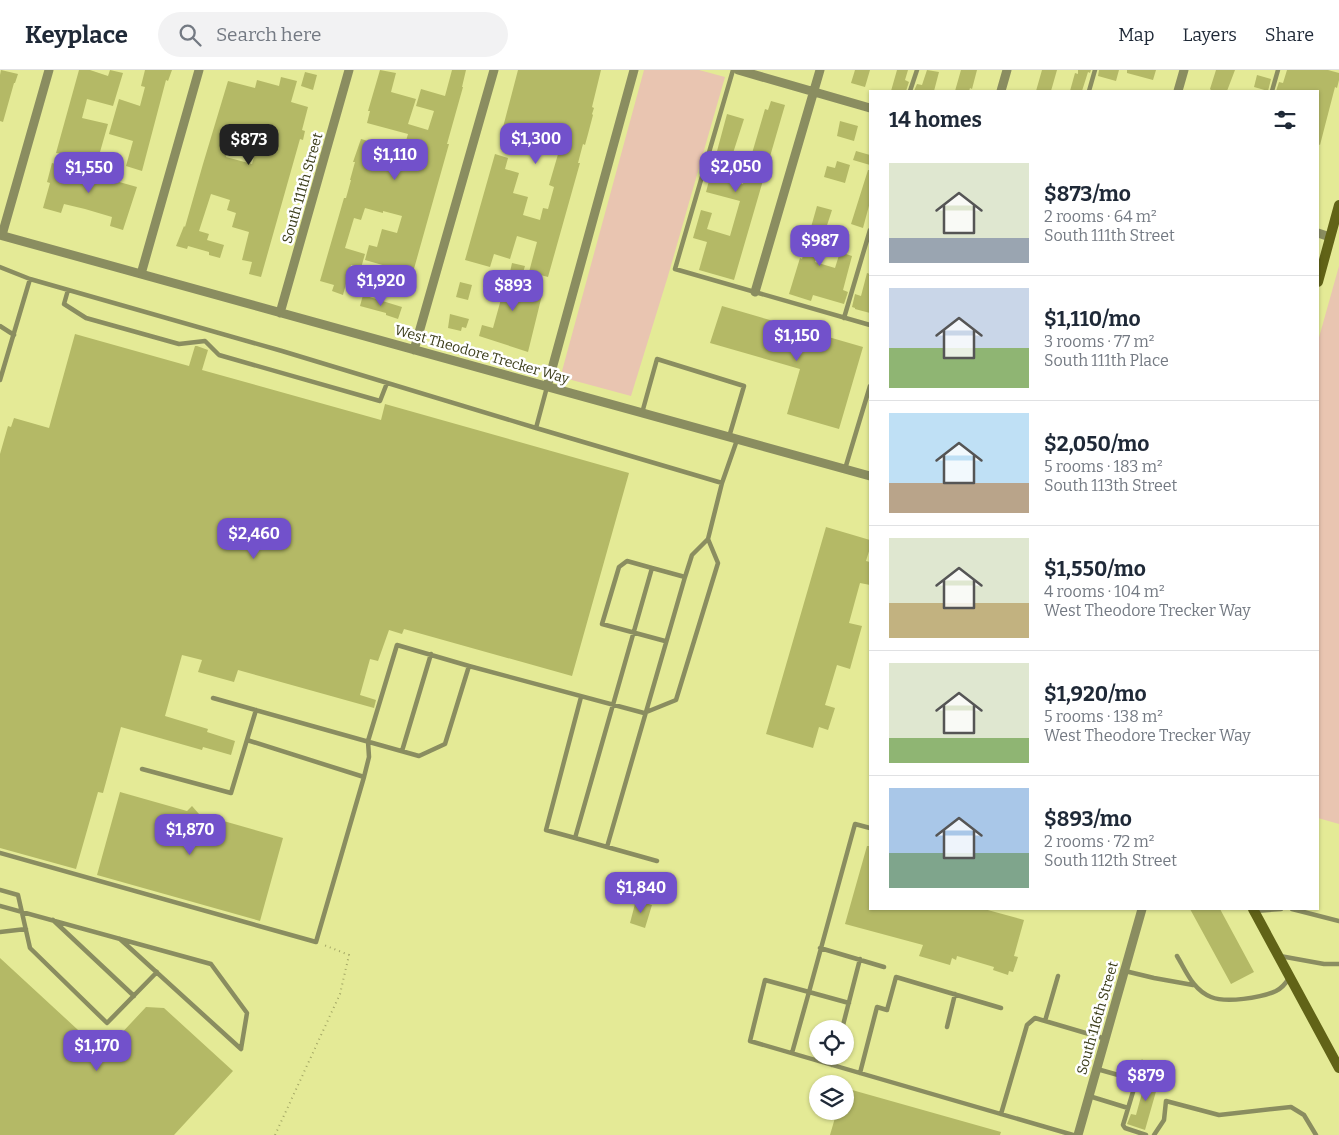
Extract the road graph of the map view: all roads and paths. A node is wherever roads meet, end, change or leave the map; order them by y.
1 (49, 70) edge
2 (199, 70) edge
3 (349, 70) edge
4 (494, 70) edge
5 (634, 70) edge
6 (733, 70) edge
7 (738, 70) edge
8 (820, 70) edge
9 (917, 70) edge
10 (1007, 70) edge
11 (1096, 70) edge
12 (1184, 70) edge
13 (1278, 70) edge
14 (910, 90) edge
15 (1001, 90) edge
16 (1089, 90) edge
17 (1178, 90) edge
18 (1272, 90) edge
19 (814, 92) junction
20 (869, 108) edge
21 (1339, 205) edge
22 (869, 233) edge
23 (1319, 233) edge
24 (1, 235) edge
25 (1330, 237) junction
26 (0, 267) edge
27 (142, 274) junction
28 (1319, 278) edge
29 (30, 279) junction
30 (68, 290) junction
31 (756, 292) junction
32 (280, 313) junction
33 (844, 318) junction
34 (0, 326) edge
35 (869, 326) edge
36 (208, 330) junction
37 (14, 335) junction
38 (205, 341) junction
39 (414, 350) junction
40 (0, 380) edge
41 (387, 383) junction
42 (547, 386) junction
43 (869, 389) edge
44 (642, 413) junction
45 (536, 428) junction
46 (733, 438) junction
47 (844, 469) junction
48 (869, 476) edge
49 (722, 483) junction
50 (708, 539) junction
51 (652, 568) junction
52 (685, 577) junction
53 (634, 632) junction
54 (666, 641) junction
55 (431, 654) junction
56 (469, 666) junction
57 (581, 697) junction
58 (213, 698) dead end
59 (613, 705) junction
60 (256, 710) junction
61 (644, 713) junction
62 (246, 740) junction
63 (368, 741) junction
64 (402, 752) junction
65 (142, 769) dead end
66 (364, 777) junction
67 (869, 828) edge
68 (575, 838) junction
69 (607, 847) junction
70 (0, 853) edge
71 (657, 861) dead end
72 (0, 890) edge
73 (0, 906) edge
74 (1142, 910) edge
75 (1254, 910) edge
76 (1296, 910) edge
77 (22, 912) junction
78 (52, 919) junction
79 (1339, 921) edge
80 (26, 929) junction
81 (0, 932) edge
82 (119, 938) junction
83 (316, 942) junction
84 (820, 948) junction
85 (1278, 955) junction
86 (1178, 956) dead end
87 (860, 960) junction
88 (1339, 964) edge
89 (884, 967) dead end
90 (1125, 971) junction
91 (157, 972) junction
92 (1058, 976) dead end
93 (1290, 976) junction
94 (1193, 984) junction
95 (809, 992) junction
96 (955, 994) junction
97 (134, 996) junction
98 (849, 1003) junction
99 (1001, 1008) dead end
100 (844, 1020) edge
101 (1045, 1021) junction
102 (947, 1027) dead end
103 (1106, 1039) junction
104 (792, 1053) junction
105 (809, 1058) edge
106 (1142, 1062) dead end
107 (832, 1065) edge
108 (1339, 1068) edge
109 (1097, 1069) junction
110 (860, 1073) junction
111 (1136, 1080) junction
112 (1090, 1096) junction
113 (1128, 1108) junction
114 (1001, 1114) junction
115 (1125, 1128) junction
116 (275, 1135) edge
117 (1073, 1135) edge
118 (1078, 1135) edge
119 (1121, 1135) edge
120 (1146, 1135) edge
121 (1154, 1135) edge
122 (1316, 1135) edge

1 - 24 street
2 - 27 street
3 - 32 street, South 111th Street
4 - 39 street
5 - 42 street
6 - 31 lane
7 - 19 street
8 - 19 street
9 - 14 lane
10 - 15 street
11 - 16 lane
12 - 17 street
13 - 18 lane
19 - 20 street
19 - 31 street
21 - 25 street
22 - 33 lane
23 - 25 street
24 - 27 street, West Theodore Trecker Way
25 - 28 street
26 - 29 lane
27 - 32 street, West Theodore Trecker Way
29 - 30 lane
29 - 37 lane
30 - 36 lane
30 - 38 lane
31 - 33 lane
32 - 39 street, West Theodore Trecker Way
33 - 35 lane
34 - 37 lane
36 - 38 lane
36 - 41 lane
37 - 40 lane
38 - 41 lane
39 - 42 street, West Theodore Trecker Way
41 - 45 lane
42 - 44 street, West Theodore Trecker Way
42 - 45 lane
43 - 47 lane
44 - 46 street, West Theodore Trecker Way
44 - 46 lane
45 - 49 lane
46 - 47 street, West Theodore Trecker Way
46 - 49 lane
47 - 48 street, West Theodore Trecker Way
49 - 50 lane
50 - 52 lane
50 - 61 lane
51 - 52 lane
51 - 53 lane
51 - 53 lane
52 - 54 lane
53 - 54 lane
53 - 59 lane
54 - 61 lane
55 - 56 lane
55 - 63 lane
55 - 64 lane
56 - 57 lane
56 - 64 lane
57 - 59 lane
57 - 68 lane
58 - 60 lane
59 - 61 lane
59 - 68 lane
60 - 62 lane
60 - 63 lane
61 - 69 lane
62 - 65 lane
62 - 66 lane
63 - 64 lane
63 - 66 lane
66 - 83 lane
67 - 84 lane
68 - 69 lane
69 - 71 lane
70 - 83 lane
72 - 77 lane
73 - 77 lane
74 - 90 street, South 116th Street
75 - 85 street
76 - 79 lane
77 - 78 lane
77 - 80 lane
78 - 82 lane
78 - 97 lane
80 - 81 lane
80 - 97 lane
82 - 91 lane
82 - 91 lane
83 - 116 path
84 - 87 lane
84 - 95 lane
85 - 88 lane
85 - 93 street
86 - 94 lane
87 - 89 lane
87 - 98 lane
90 - 94 lane
90 - 103 street, South 116th Street
91 - 97 lane
92 - 101 lane
93 - 94 lane
93 - 108 street
95 - 98 lane
95 - 104 lane
95 - 104 lane
96 - 99 lane
96 - 102 lane
96 - 110 lane
98 - 100 lane
101 - 103 lane
101 - 114 lane
103 - 109 street, South 116th Street
104 - 105 lane
106 - 111 lane
107 - 110 lane
109 - 111 lane
109 - 112 street, South 116th Street
110 - 114 lane
111 - 113 lane
112 - 113 lane
112 - 118 street, South 116th Street
113 - 115 lane
114 - 117 lane
115 - 119 lane
115 - 120 lane
121 - 122 lane

